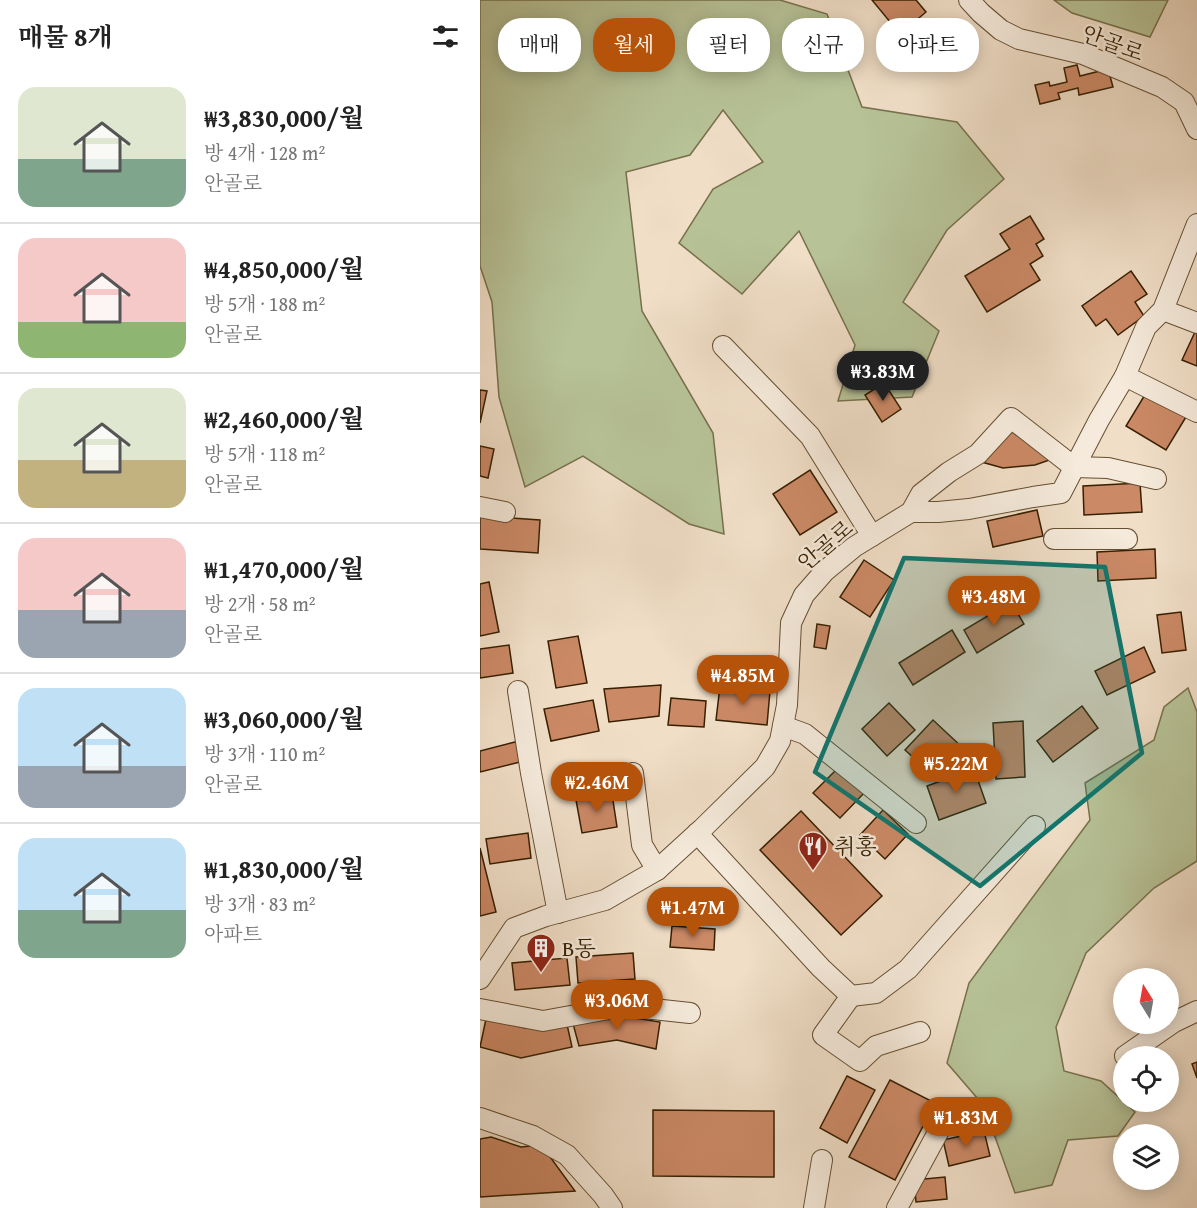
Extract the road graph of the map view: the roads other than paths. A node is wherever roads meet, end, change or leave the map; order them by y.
1 (969, 0) edge
2 (1197, 129) edge
3 (1197, 224) edge
4 (1162, 310) junction
5 (1197, 323) edge
6 (723, 346) dead end
7 (1125, 376) junction
8 (1197, 412) edge
9 (1074, 467) junction
10 (1156, 479) dead end
11 (480, 507) edge
12 (505, 512) dead end
13 (911, 512) junction
14 (872, 536) junction
15 (1054, 539) dead end
16 (1127, 539) dead end
17 (518, 691) dead end
18 (783, 726) junction
19 (633, 773) dead end
20 (915, 823) dead end
21 (1035, 826) dead end
22 (697, 833) junction
23 (657, 870) junction
24 (558, 913) junction
25 (480, 979) edge
26 (851, 996) junction
27 (480, 1009) edge
28 (1197, 1011) edge
29 (690, 1013) dead end
30 (920, 1032) dead end
31 (1139, 1046) edge
32 (948, 1114) dead end
33 (480, 1118) edge
34 (822, 1160) dead end
35 (612, 1208) edge
36 (814, 1208) edge
37 (897, 1208) edge

1 - 2 street, 안골로
3 - 4 street
4 - 5 street
4 - 7 street
6 - 14 street
7 - 8 street
7 - 9 street
9 - 10 street
9 - 13 street
9 - 13 street
11 - 12 street
13 - 14 street, 안골로
14 - 18 street, 안골로
15 - 16 street
17 - 24 street
18 - 20 street
18 - 22 street, 안골로
19 - 23 street
21 - 26 street
22 - 23 street, 안골로
22 - 26 street
23 - 24 street, 안골로
24 - 25 street, 안골로
26 - 30 street
27 - 29 street
28 - 31 street
32 - 37 street
33 - 35 street
34 - 36 street

